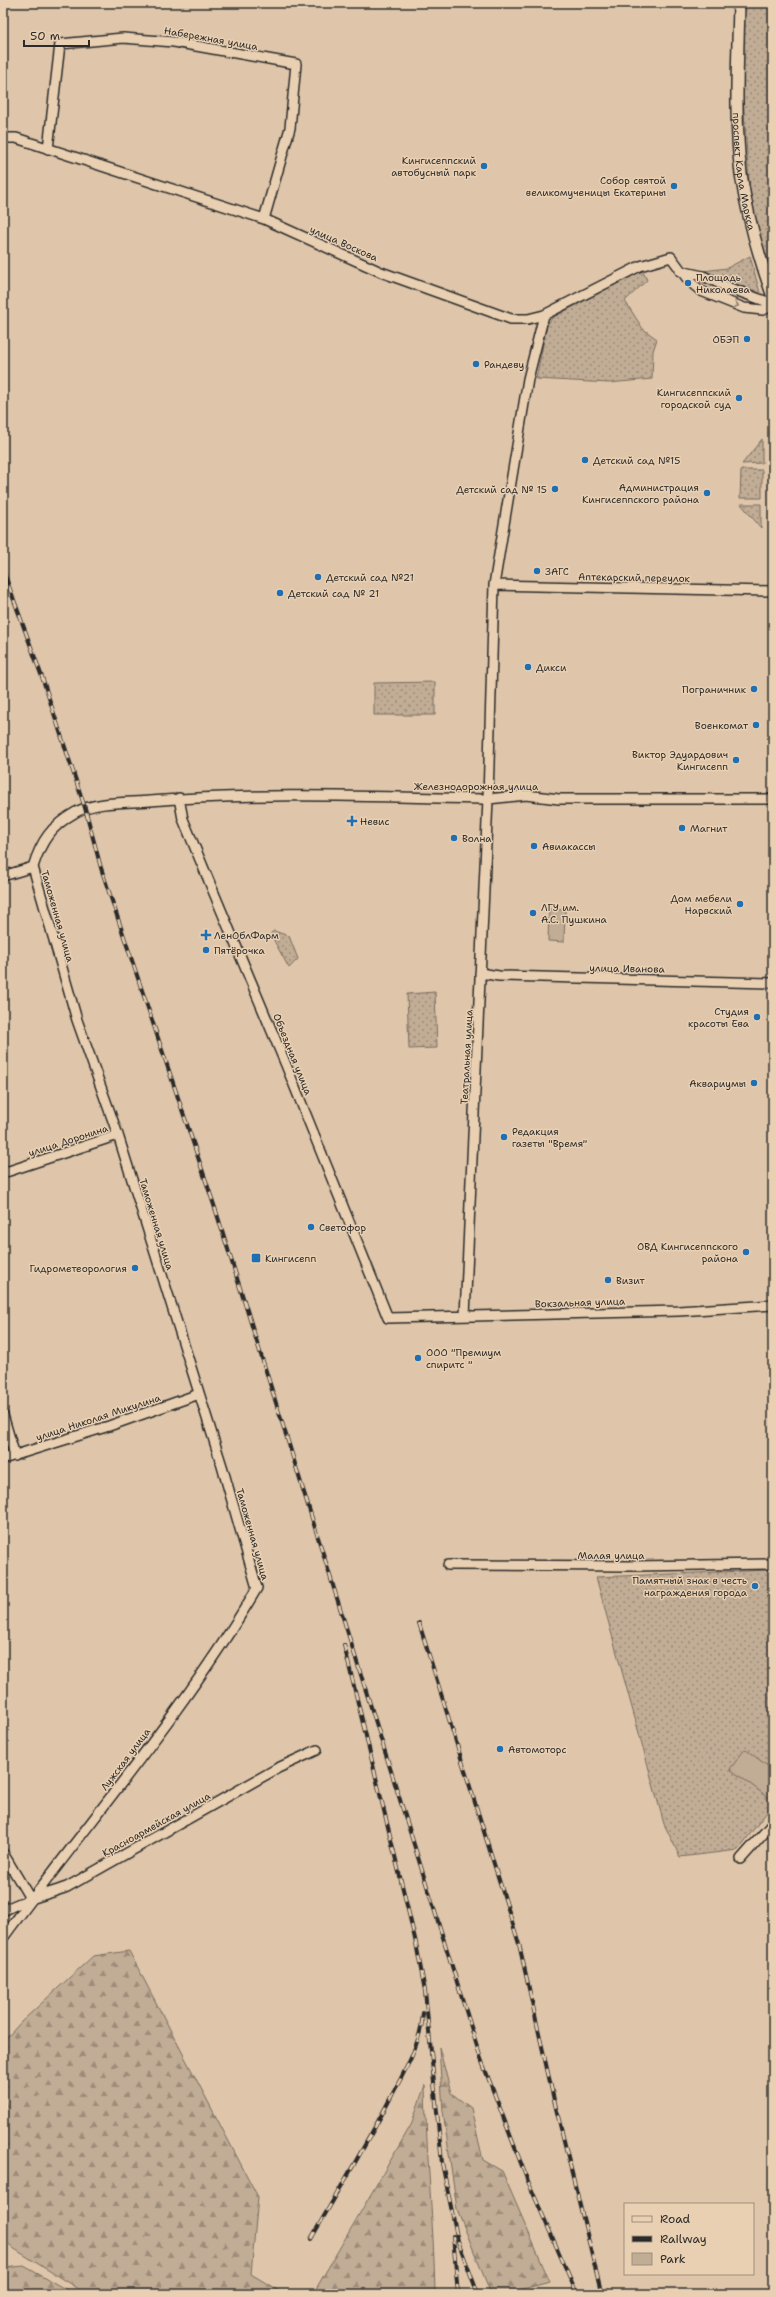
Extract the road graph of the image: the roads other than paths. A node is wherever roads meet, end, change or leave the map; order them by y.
1 (739, 3) edge
2 (3, 138) edge
3 (48, 149) junction
4 (264, 219) junction
5 (680, 271) junction
6 (773, 297) edge
7 (773, 305) edge
8 (544, 315) junction
9 (494, 585) junction
10 (773, 591) edge
11 (179, 798) junction
12 (488, 799) junction
13 (773, 799) edge
14 (33, 867) junction
15 (3, 876) edge
16 (480, 973) junction
17 (773, 983) edge
18 (118, 1135) junction
19 (3, 1173) edge
20 (773, 1305) edge
21 (465, 1316) junction
22 (388, 1318) joint
23 (200, 1394) junction
24 (3, 1415) edge
25 (15, 1456) junction
26 (3, 1459) edge
27 (773, 1564) edge
28 (448, 1565) dead end
29 (257, 1588) joint
30 (317, 1750) dead end
31 (773, 1822) edge
32 (3, 1853) edge
33 (741, 1859) dead end
34 (31, 1900) junction
35 (3, 1911) edge
36 (3, 1938) edge

1 - 6 main road, проспект Карла Маркса
2 - 3 street, улица Воскова
3 - 4 street, улица Воскова
3 - 4 street, Набережная улица
4 - 8 street, улица Воскова
5 - 7 street
5 -> 7 street
5 - 8 street, улица Воскова
8 - 9 street
9 - 10 street, Аптекарский переулок
9 - 12 street
11 - 12 street, Железнодорожная улица
11 - 14 street, Железнодорожная улица
11 - 22 street, Объездная улица
12 - 13 street, Железнодорожная улица
12 - 16 street, Театральная улица
14 - 15 street
14 - 18 street, Таможенная улица
16 - 17 street, улица Иванова
16 - 21 street, Театральная улица
18 - 19 street, улица Доронина
18 - 23 street, Таможенная улица
20 - 21 street, Вокзальная улица
21 - 22 street, Вокзальная улица
23 - 25 street, улица Николая Микулина
23 - 29 street, Таможенная улица
24 - 25 street
25 - 26 street, улица Николая Микулина
27 - 28 street, Малая улица
29 - 34 street, Лужская улица
30 - 34 street, Красноармейская улица
31 - 33 street
32 - 34 street
34 - 35 street, Красноармейская улица
34 - 36 street, Лужская улица

